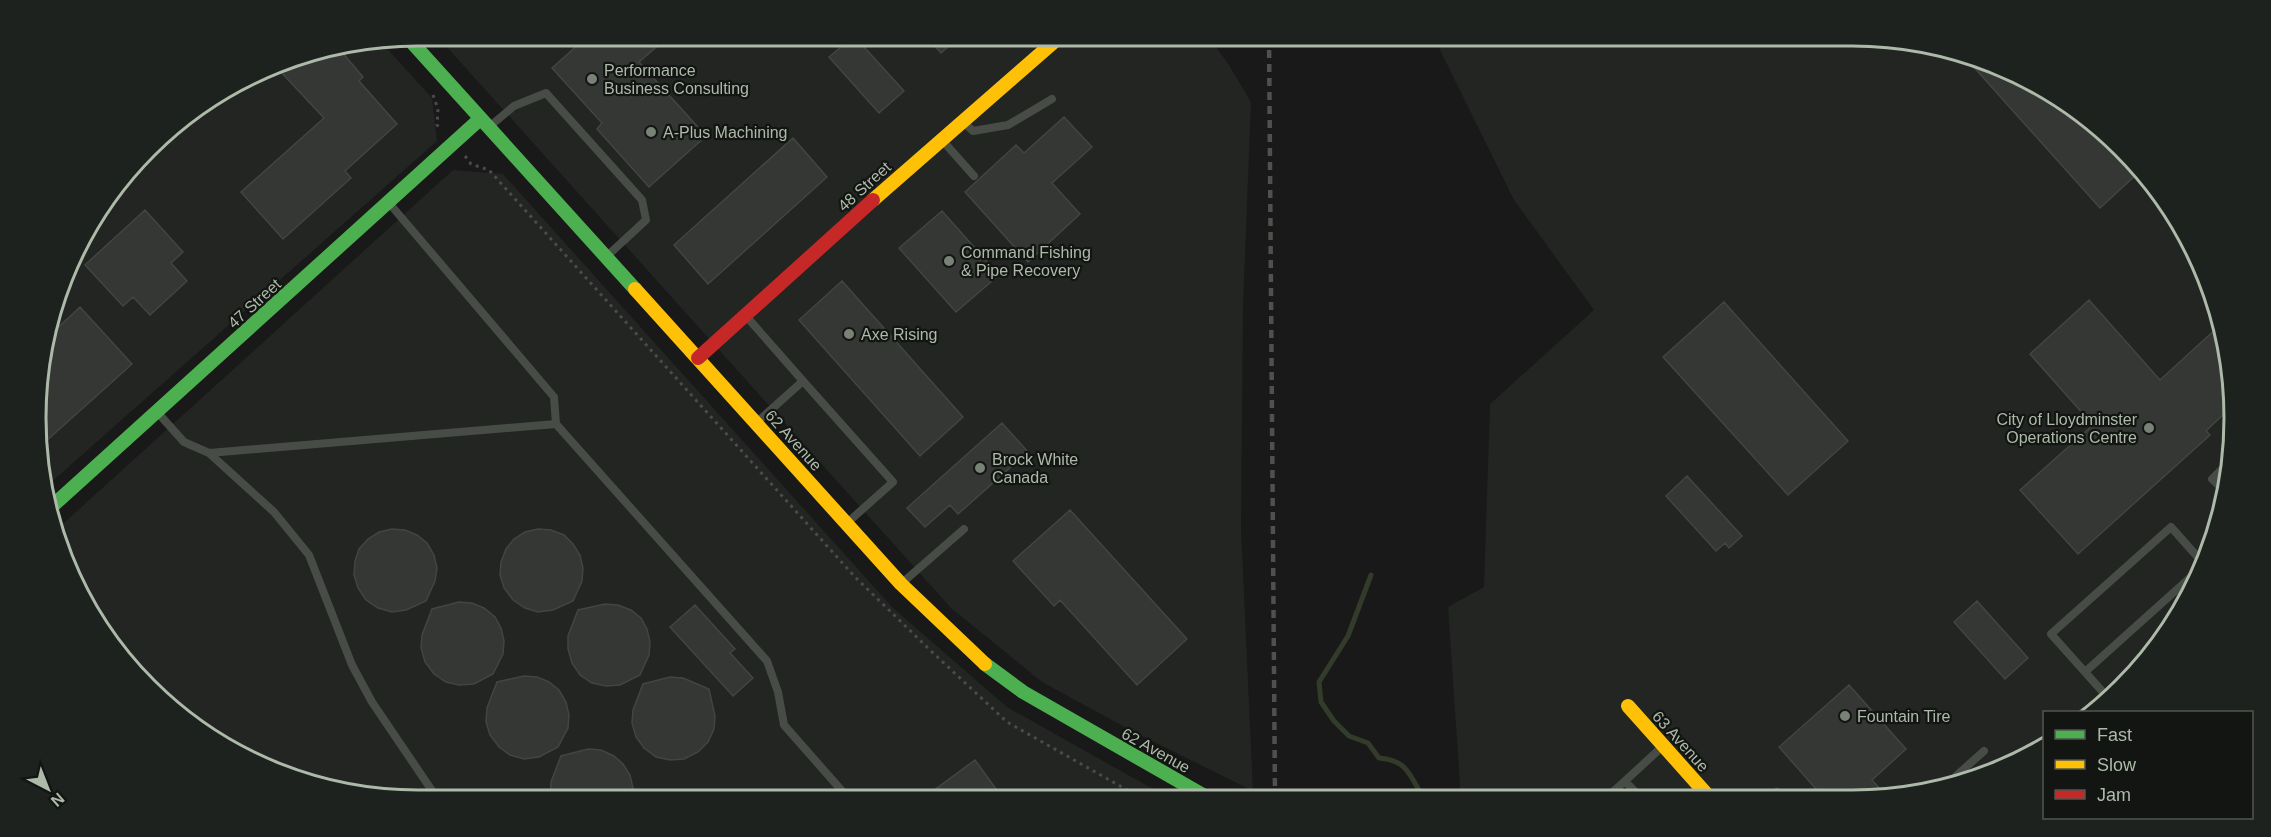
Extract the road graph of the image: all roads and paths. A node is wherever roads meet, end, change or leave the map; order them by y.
1 (415, 46) edge
2 (1049, 46) edge
3 (428, 88) dead end
4 (1052, 99) dead end
5 (962, 121) junction
6 (484, 124) junction
7 (437, 125) dead end
8 (941, 139) junction
9 (974, 176) dead end
10 (388, 203) junction
11 (606, 257) junction
12 (745, 315) junction
13 (698, 358) junction
14 (803, 381) junction
15 (157, 412) junction
16 (756, 423) junction
17 (556, 424) junction
18 (209, 453) junction
19 (2220, 471) edge
20 (2218, 485) edge
21 (56, 502) edge
22 (847, 524) junction
23 (964, 529) dead end
24 (2197, 559) edge
25 (2189, 577) edge
26 (902, 584) junction
27 (2085, 672) junction
28 (2104, 693) edge
29 (1628, 706) dead end
30 (1663, 746) junction
31 (1984, 751) dead end
32 (1956, 776) edge
33 (1625, 781) junction
34 (432, 790) edge
35 (841, 790) edge
36 (1194, 790) edge
37 (1615, 790) edge
38 (1633, 790) edge
39 (1703, 790) edge

1 - 6 street, 62 Avenue
2 - 5 street, 48 Street
3 - 7 path
4 - 5 lane
5 - 8 street, 48 Street
6 - 10 street, 47 Street
6 - 11 street, 62 Avenue
6 - 11 lane
8 - 9 lane
8 - 12 street, 48 Street
10 - 15 street, 47 Street
10 - 17 lane
11 - 13 street, 62 Avenue
12 - 13 street, 48 Street
12 - 14 lane
13 - 16 street, 62 Avenue
14 - 16 lane
14 - 22 lane
15 - 18 lane
15 - 21 street, 47 Street
16 - 22 street, 62 Avenue
17 - 18 lane
17 - 35 lane
18 - 34 lane
19 - 20 lane
22 - 26 street, 62 Avenue
23 - 26 lane
24 - 27 lane
25 - 27 lane
26 - 36 street, 62 Avenue
27 - 28 lane
29 - 30 street, 63 Avenue
30 - 33 lane
30 - 39 street, 63 Avenue
31 - 32 lane
33 - 37 lane
33 - 38 lane

